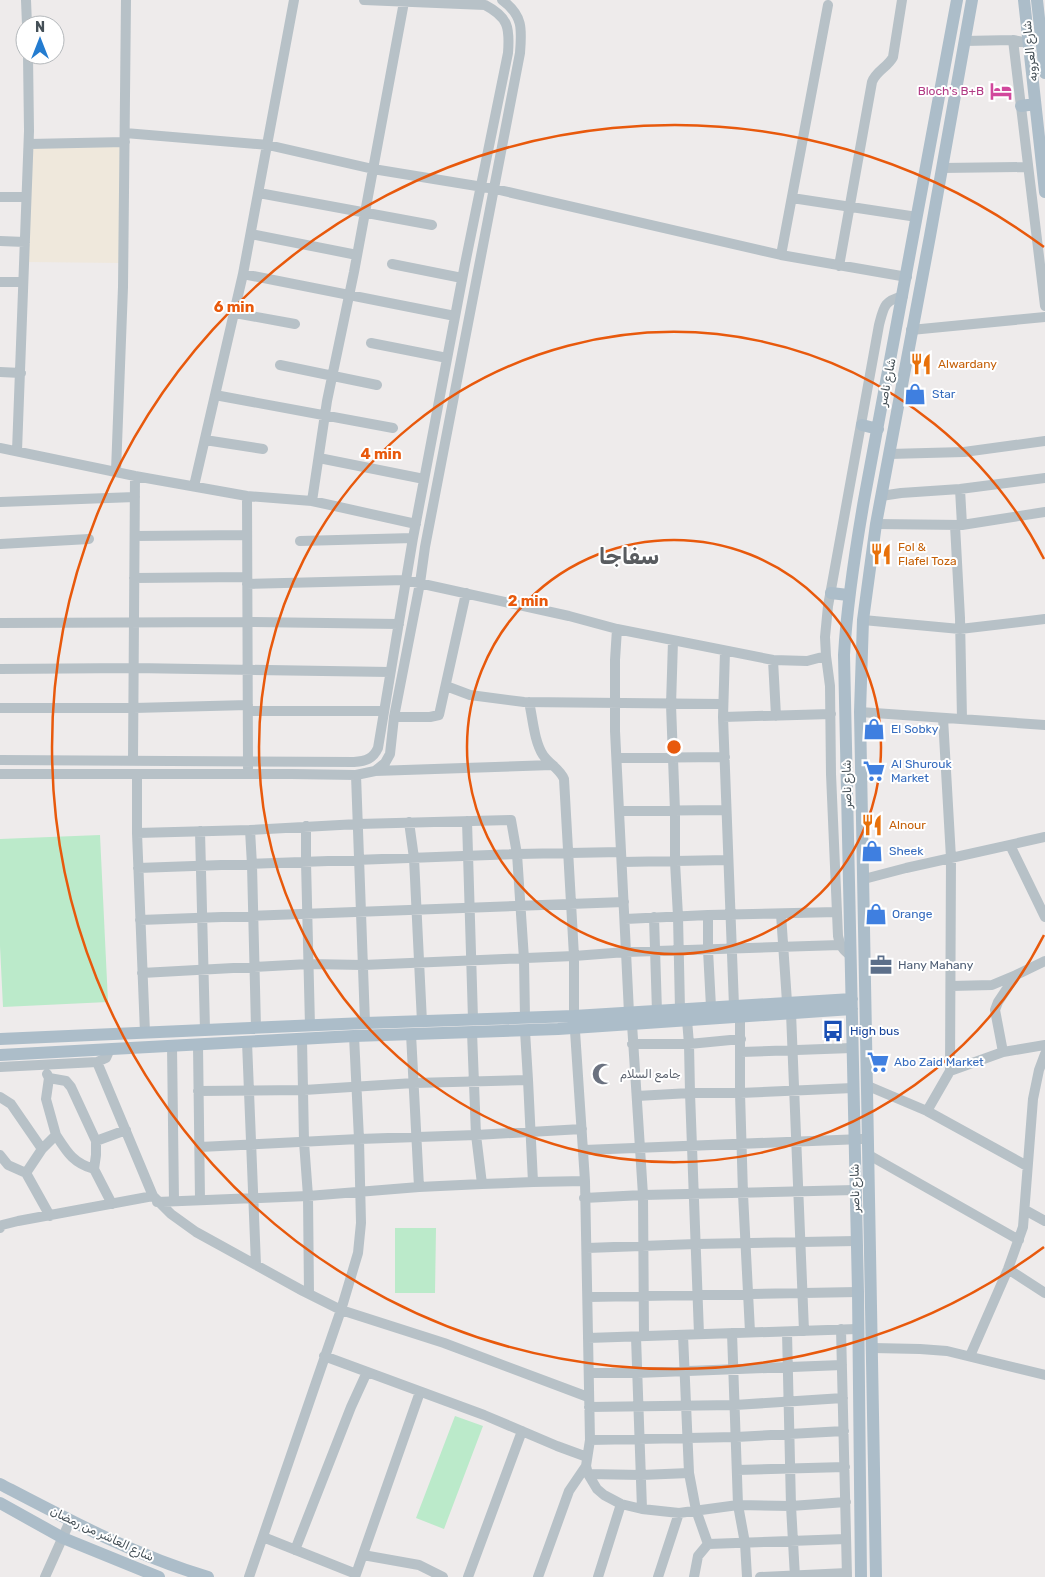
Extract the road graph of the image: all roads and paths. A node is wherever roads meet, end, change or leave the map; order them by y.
1 (26, 0) edge
2 (126, 0) edge
3 (294, 0) edge
4 (364, 0) edge
5 (502, 0) edge
6 (902, 0) edge
7 (957, 0) edge
8 (972, 0) edge
9 (1024, 0) edge
10 (1037, 0) edge
11 (404, 2) junction
12 (828, 5) dead end
13 (27, 15) edge
14 (1013, 40) junction
15 (964, 41) junction
16 (1029, 43) junction
17 (1044, 52) edge
18 (28, 65) edge
19 (1045, 73) edge
20 (1036, 104) junction
21 (1021, 106) junction
22 (125, 138) junction
23 (29, 144) junction
24 (268, 145) junction
25 (1028, 166) junction
26 (942, 168) junction
27 (373, 169) junction
28 (481, 186) junction
29 (922, 188) junction
30 (496, 189) junction
31 (938, 192) junction
32 (1045, 192) edge
33 (259, 193) junction
34 (0, 197) edge
35 (26, 197) junction
36 (792, 198) junction
37 (848, 207) junction
38 (365, 213) junction
39 (917, 217) junction
40 (432, 225) dead end
41 (251, 234) junction
42 (0, 242) edge
43 (25, 242) junction
44 (357, 255) junction
45 (781, 255) junction
46 (392, 264) dead end
47 (839, 266) junction
48 (243, 274) junction
49 (462, 278) junction
50 (907, 278) junction
51 (0, 282) edge
52 (23, 282) junction
53 (349, 295) junction
54 (903, 296) junction
55 (1045, 306) edge
56 (234, 313) junction
57 (455, 316) junction
58 (1045, 317) edge
59 (295, 324) dead end
60 (911, 330) junction
61 (371, 342) dead end
62 (447, 358) junction
63 (280, 365) dead end
64 (0, 372) edge
65 (21, 373) junction
66 (332, 376) junction
67 (378, 385) dead end
68 (215, 395) junction
69 (326, 416) junction
70 (862, 425) junction
71 (393, 428) dead end
72 (878, 428) junction
73 (205, 440) junction
74 (1045, 441) edge
75 (0, 448) edge
76 (263, 450) dead end
77 (17, 451) junction
78 (889, 454) junction
79 (319, 458) junction
80 (116, 471) junction
81 (135, 476) junction
82 (1045, 478) edge
83 (424, 479) junction
84 (194, 486) junction
85 (960, 489) junction
86 (247, 496) junction
87 (881, 496) junction
88 (135, 497) junction
89 (312, 501) junction
90 (0, 502) edge
91 (1045, 512) edge
92 (416, 524) junction
93 (876, 524) junction
94 (959, 525) junction
95 (247, 535) junction
96 (135, 536) junction
97 (413, 538) junction
98 (89, 539) dead end
99 (300, 540) dead end
100 (0, 544) edge
101 (134, 578) junction
102 (247, 580) junction
103 (405, 580) junction
104 (420, 583) junction
105 (466, 593) junction
106 (831, 593) junction
107 (848, 595) junction
108 (1045, 619) edge
109 (863, 620) junction
110 (248, 622) junction
111 (0, 623) edge
112 (134, 623) junction
113 (399, 624) junction
114 (960, 628) junction
115 (617, 629) junction
116 (674, 641) junction
117 (725, 651) junction
118 (826, 656) junction
119 (773, 660) junction
120 (134, 668) junction
121 (0, 669) edge
122 (248, 669) junction
123 (390, 672) junction
124 (446, 686) junction
125 (529, 702) junction
126 (615, 704) junction
127 (723, 704) junction
128 (671, 705) junction
129 (0, 708) edge
130 (134, 708) junction
131 (248, 708) junction
132 (384, 711) junction
133 (860, 712) junction
134 (831, 714) junction
135 (776, 716) junction
136 (394, 717) junction
137 (723, 717) junction
138 (943, 718) junction
139 (962, 719) junction
140 (1045, 725) edge
141 (674, 757) junction
142 (724, 757) junction
143 (617, 758) junction
144 (0, 760) edge
145 (27, 760) junction
146 (133, 760) junction
147 (249, 762) junction
148 (552, 765) junction
149 (375, 771) junction
150 (0, 774) edge
151 (26, 774) junction
152 (137, 774) junction
153 (248, 774) junction
154 (356, 775) junction
155 (847, 777) junction
156 (862, 778) junction
157 (862, 791) junction
158 (847, 792) junction
159 (726, 810) junction
160 (620, 811) junction
161 (675, 811) junction
162 (467, 821) junction
163 (409, 822) junction
164 (358, 824) junction
165 (306, 826) junction
166 (250, 830) junction
167 (200, 831) junction
168 (137, 833) junction
169 (1045, 837) edge
170 (1010, 845) junction
171 (568, 853) junction
172 (517, 854) junction
173 (467, 856) junction
174 (621, 857) junction
175 (414, 858) junction
176 (951, 858) junction
177 (360, 860) junction
178 (728, 860) junction
179 (306, 862) junction
180 (674, 862) junction
181 (252, 864) junction
182 (201, 866) junction
183 (138, 868) junction
184 (864, 879) junction
185 (624, 902) junction
186 (572, 904) junction
187 (520, 906) junction
188 (469, 909) junction
189 (417, 910) junction
190 (362, 912) junction
191 (837, 912) junction
192 (308, 913) junction
193 (781, 914) junction
194 (254, 915) junction
195 (708, 915) junction
196 (731, 915) junction
197 (678, 916) junction
198 (203, 917) junction
199 (654, 917) junction
200 (1045, 917) edge
201 (625, 919) junction
202 (140, 920) junction
203 (840, 944) junction
204 (784, 948) junction
205 (733, 949) junction
206 (678, 950) junction
207 (708, 950) junction
208 (656, 951) junction
209 (626, 952) junction
210 (574, 956) junction
211 (851, 956) junction
212 (524, 959) junction
213 (470, 960) junction
214 (1045, 961) edge
215 (420, 962) junction
216 (309, 964) junction
217 (363, 965) junction
218 (255, 968) junction
219 (204, 970) junction
220 (142, 973) junction
221 (1016, 975) junction
222 (952, 986) junction
223 (852, 1004) junction
224 (711, 1007) junction
225 (789, 1007) junction
226 (737, 1011) junction
227 (658, 1012) junction
228 (684, 1015) junction
229 (630, 1019) junction
230 (422, 1022) junction
231 (575, 1022) junction
232 (365, 1023) junction
233 (525, 1024) junction
234 (310, 1026) junction
235 (473, 1026) junction
236 (256, 1028) junction
237 (205, 1030) junction
238 (144, 1033) junction
239 (411, 1034) junction
240 (354, 1036) junction
241 (0, 1039) edge
242 (302, 1039) junction
243 (741, 1039) junction
244 (247, 1042) junction
245 (632, 1044) junction
246 (690, 1044) junction
247 (198, 1045) junction
248 (1045, 1045) edge
249 (172, 1046) junction
250 (852, 1048) junction
251 (110, 1049) junction
252 (793, 1051) junction
253 (741, 1052) junction
254 (1003, 1052) junction
255 (1045, 1054) edge
256 (0, 1055) edge
257 (97, 1062) junction
258 (852, 1064) junction
259 (868, 1064) junction
260 (42, 1065) junction
261 (0, 1067) edge
262 (950, 1071) junction
263 (50, 1078) junction
264 (528, 1080) junction
265 (474, 1082) junction
266 (414, 1083) junction
267 (868, 1086) junction
268 (356, 1087) junction
269 (853, 1088) junction
270 (304, 1090) junction
271 (793, 1090) junction
272 (198, 1091) junction
273 (248, 1091) junction
274 (690, 1092) junction
275 (740, 1093) junction
276 (637, 1096) junction
277 (0, 1097) edge
278 (927, 1111) junction
279 (582, 1129) junction
280 (126, 1130) junction
281 (529, 1132) junction
282 (56, 1135) junction
283 (476, 1135) junction
284 (417, 1136) junction
285 (359, 1139) junction
286 (854, 1139) junction
287 (868, 1139) junction
288 (96, 1141) junction
289 (796, 1141) junction
290 (304, 1142) junction
291 (742, 1143) junction
292 (250, 1145) junction
293 (692, 1145) junction
294 (200, 1147) junction
295 (640, 1147) junction
296 (42, 1149) junction
297 (584, 1150) junction
298 (869, 1154) junction
299 (0, 1155) edge
300 (1027, 1166) junction
301 (94, 1169) junction
302 (26, 1173) junction
303 (585, 1181) junction
304 (533, 1182) junction
305 (482, 1184) junction
306 (419, 1187) junction
307 (855, 1190) junction
308 (359, 1192) junction
309 (798, 1193) junction
310 (743, 1194) junction
311 (694, 1195) junction
312 (308, 1196) junction
313 (643, 1196) junction
314 (253, 1198) junction
315 (584, 1198) junction
316 (155, 1199) junction
317 (200, 1200) junction
318 (174, 1201) junction
319 (112, 1204) junction
320 (1025, 1210) junction
321 (50, 1216) junction
322 (1045, 1220) edge
323 (1, 1225) edge
324 (869, 1227) junction
325 (856, 1228) junction
326 (1019, 1240) junction
327 (856, 1241) junction
328 (801, 1242) junction
329 (696, 1244) junction
330 (745, 1244) junction
331 (644, 1246) junction
332 (587, 1248) junction
333 (256, 1264) junction
334 (1008, 1269) junction
335 (803, 1292) junction
336 (858, 1292) junction
337 (1045, 1293) edge
338 (309, 1294) junction
339 (748, 1295) junction
340 (644, 1296) junction
341 (698, 1296) junction
342 (588, 1297) junction
343 (342, 1310) junction
344 (841, 1329) junction
345 (857, 1329) junction
346 (804, 1331) junction
347 (750, 1332) junction
348 (787, 1332) junction
349 (732, 1333) junction
350 (699, 1334) junction
351 (683, 1335) junction
352 (640, 1337) junction
353 (588, 1338) junction
354 (873, 1348) junction
355 (324, 1356) junction
356 (970, 1356) junction
357 (842, 1365) junction
358 (787, 1367) junction
359 (733, 1369) junction
360 (684, 1371) junction
361 (367, 1372) junction
362 (590, 1373) junction
363 (637, 1373) junction
364 (1045, 1375) edge
365 (420, 1392) junction
366 (843, 1398) junction
367 (789, 1401) junction
368 (588, 1402) junction
369 (735, 1405) junction
370 (638, 1406) junction
371 (686, 1406) junction
372 (522, 1431) junction
373 (844, 1432) junction
374 (790, 1434) junction
375 (736, 1437) junction
376 (687, 1438) junction
377 (640, 1439) junction
378 (590, 1440) junction
379 (587, 1466) junction
380 (845, 1467) junction
381 (791, 1469) junction
382 (737, 1470) junction
383 (688, 1473) junction
384 (641, 1475) junction
385 (0, 1484) edge
386 (846, 1502) junction
387 (0, 1503) edge
388 (621, 1504) junction
389 (738, 1505) junction
390 (791, 1506) junction
391 (642, 1509) junction
392 (696, 1510) junction
393 (679, 1513) junction
394 (70, 1521) junction
395 (263, 1537) junction
396 (63, 1538) junction
397 (846, 1539) junction
398 (860, 1539) junction
399 (876, 1540) junction
400 (794, 1542) junction
401 (708, 1544) junction
402 (745, 1544) junction
403 (295, 1550) junction
404 (363, 1554) junction
405 (847, 1575) edge
406 (356, 1576) edge
407 (795, 1576) edge
408 (45, 1577) edge
409 (159, 1577) edge
410 (208, 1577) edge
411 (249, 1577) edge
412 (443, 1577) edge
413 (468, 1577) edge
414 (538, 1577) edge
415 (598, 1577) edge
416 (658, 1577) edge
417 (694, 1577) edge
418 (747, 1577) edge
419 (760, 1577) edge
420 (861, 1577) edge
421 (876, 1577) edge

1 - 13 street
2 - 22 street
3 - 24 street
4 - 11 street
5 - 30 street
6 - 37 street
7 - 29 main road, شارع ناصر
8 - 15 main road, شارع ناصر
9 - 16 main road, شارع العروبه
10 - 17 main road, شارع العروبه
11 - 27 street
11 - 28 street
12 - 36 street
14 - 15 street
14 - 16 street
14 - 21 street
15 - 26 main road, شارع ناصر
16 - 20 main road, شارع العروبه
17 - 19 main road, شارع العروبه
18 - 23 street
20 - 21 main road
20 - 32 main road, شارع العروبه
21 - 25 street
22 - 23 street
22 - 24 street
22 - 80 street
23 - 35 street
24 - 27 street
24 - 33 street
25 - 26 street
25 - 55 street
26 - 31 main road, شارع ناصر
27 - 28 street
27 - 38 street
28 - 30 street
28 - 49 street
29 - 31 main road
29 - 39 main road, شارع ناصر
30 - 45 street
30 - 104 street
31 - 60 main road, شارع ناصر
33 - 38 street
33 - 41 street
34 - 35 street
35 - 43 street
36 - 37 street
36 - 45 street
37 - 39 street
37 - 47 street
38 - 40 street
38 - 44 street
39 - 50 main road, شارع ناصر
41 - 44 street
41 - 48 street
42 - 43 street
43 - 52 street
44 - 53 street
45 - 47 street
46 - 49 street
47 - 50 street
48 - 53 street
48 - 56 street
49 - 57 street
50 - 54 main road, شارع ناصر
51 - 52 street
52 - 65 street
53 - 57 street
53 - 66 street
54 - 70 street
54 - 72 main road, شارع ناصر
56 - 59 street
56 - 68 street
57 - 62 street
58 - 60 street
60 - 78 main road, شارع ناصر
61 - 62 street
62 - 83 street
63 - 66 street
64 - 65 street
65 - 77 street
66 - 67 street
66 - 69 street
68 - 69 street
68 - 73 street
69 - 71 street
69 - 79 street
70 - 72 main road
70 - 106 street
72 - 107 main road, شارع ناصر
73 - 76 street
73 - 84 street
74 - 78 street
75 - 77 street
77 - 80 street
78 - 87 main road, شارع ناصر
79 - 83 street
79 - 89 street
80 - 81 street
81 - 84 street
81 - 88 street
82 - 85 street
83 - 92 street
84 - 86 street
85 - 87 street
85 - 94 street
86 - 89 street
86 - 95 street
87 - 93 main road, شارع ناصر
88 - 90 street
88 - 96 street
89 - 92 street
91 - 94 street
92 - 97 street
93 - 94 street
93 - 109 main road, شارع ناصر
94 - 114 street
95 - 96 street
95 - 102 street
96 - 101 street
97 - 99 street
97 - 103 street
98 - 100 street
101 - 102 street
101 - 112 street
102 - 103 street
102 - 110 street
103 - 104 street
103 - 113 street
104 - 105 street
104 - 136 street
105 - 115 street
105 - 124 street
106 - 107 main road
106 - 118 street
107 - 155 main road, شارع ناصر
108 - 114 street
109 - 114 street
109 - 133 main road, شارع ناصر
110 - 112 street
110 - 113 street
110 - 122 street
111 - 112 street
112 - 120 street
113 - 123 street
114 - 139 street
115 - 116 street
115 - 126 street
116 - 117 street
116 - 128 street
117 - 119 street
117 - 127 street
118 - 119 street
118 - 134 street
119 - 135 street
120 - 121 street
120 - 122 street
120 - 130 street
122 - 123 street
122 - 131 street
123 - 132 street
124 - 125 street
124 - 136 street
125 - 126 street
125 - 148 street
126 - 128 street
126 - 143 street
127 - 128 street
127 - 137 street
128 - 141 street
129 - 130 street
130 - 131 street
130 - 146 street
131 - 132 street
131 - 147 street
132 - 147 street
133 - 138 street
133 - 156 main road, شارع ناصر
134 - 135 street
134 - 191 street
135 - 137 street
136 - 149 street
137 - 142 street
138 - 139 street
138 - 176 street
139 - 140 street
141 - 142 street
141 - 143 street
141 - 161 street
142 - 159 street
143 - 160 street
144 - 145 street
145 - 146 street
145 - 151 street
146 - 147 street
147 - 153 street
148 - 149 street
148 - 171 street
149 - 154 street
150 - 151 street
151 - 152 street
152 - 153 street
152 - 168 street
153 - 154 street
154 - 164 street
155 - 156 main road
155 - 158 main road, شارع ناصر
156 - 157 main road, شارع ناصر
157 - 158 main road
157 - 184 main road, شارع ناصر
158 - 211 main road, شارع ناصر
159 - 161 street
159 - 178 street
160 - 161 street
160 - 174 street
161 - 180 street
162 - 163 street
162 - 172 street
162 - 173 street
163 - 164 street
163 - 175 street
164 - 165 street
164 - 177 street
165 - 166 street
165 - 179 street
166 - 167 street
166 - 181 street
167 - 168 street
167 - 182 street
168 - 183 street
169 - 170 street
170 - 176 street
170 - 200 street
171 - 172 street
171 - 174 street
171 - 186 street
172 - 173 street
172 - 187 street
173 - 175 street
173 - 188 street
174 - 180 street
174 - 185 street
175 - 177 street
175 - 189 street
176 - 184 street
176 - 222 street
177 - 179 street
177 - 190 street
178 - 180 street
178 - 196 street
179 - 181 street
179 - 192 street
180 - 197 street
181 - 182 street
181 - 194 street
182 - 183 street
182 - 198 street
183 - 202 street
184 - 259 main road, شارع ناصر
185 - 186 street
185 - 201 street
186 - 187 street
186 - 210 street
187 - 188 street
187 - 212 street
188 - 189 street
188 - 213 street
189 - 190 street
189 - 215 street
190 - 192 street
190 - 217 street
191 - 193 street
191 - 203 street
192 - 194 street
192 - 216 street
193 - 196 street
193 - 204 street
194 - 198 street
194 - 218 street
195 - 196 street
195 - 197 street
195 - 207 street
196 - 205 street
197 - 199 street
197 - 206 street
198 - 202 street
198 - 219 street
199 - 201 street
199 - 208 street
201 - 209 street
202 - 220 street
203 - 204 street
203 - 211 street
204 - 205 street
204 - 225 street
205 - 207 street
205 - 226 street
206 - 207 street
206 - 208 street
206 - 228 street
207 - 224 street
208 - 209 street
208 - 227 street
209 - 210 street
209 - 229 street
210 - 212 street
210 - 231 street
211 - 223 main road, شارع ناصر
212 - 213 street
212 - 233 street
213 - 215 street
213 - 235 street
214 - 221 street
215 - 217 street
215 - 230 street
216 - 217 street
216 - 218 street
216 - 234 street
217 - 232 street
218 - 219 street
218 - 236 street
219 - 220 street
219 - 237 street
220 - 238 street
221 - 222 street
221 - 254 street
222 - 262 street
223 - 225 main road
223 - 250 main road, شارع ناصر
224 - 226 main road
224 - 228 main road
225 - 226 main road
225 - 252 street
226 - 228 main road
226 - 243 street
227 - 228 main road
227 - 229 main road
228 - 229 main road
228 - 246 street
229 - 231 main road
229 - 245 street
230 - 232 main road
230 - 235 main road
231 - 233 main road
231 - 279 street
232 - 234 main road
233 - 235 main road
233 - 264 street
234 - 236 main road
235 - 239 main road
235 - 265 street
236 - 237 main road
237 - 238 main road
238 - 241 main road
239 - 240 main road
239 - 266 street
240 - 242 main road
240 - 268 street
242 - 244 main road
242 - 270 street
243 - 246 street
243 - 253 street
244 - 247 main road
244 - 273 street
245 - 246 street
245 - 276 street
246 - 274 street
247 - 249 main road
247 - 272 street
248 - 254 street
249 - 251 main road
249 - 318 street
250 - 252 street
250 - 258 main road, شارع ناصر
251 - 256 main road
251 - 257 street
252 - 253 street
252 - 271 street
253 - 275 street
254 - 262 street
255 - 300 street
257 - 260 street
257 - 280 street
258 - 259 main road
258 - 269 main road, شارع ناصر
259 - 267 main road, شارع ناصر
260 - 261 street
260 - 263 street
262 - 278 street
263 - 282 street
263 - 288 street
264 - 265 street
264 - 281 street
265 - 266 street
265 - 283 street
266 - 268 street
266 - 284 street
267 - 278 street
267 - 287 main road, شارع ناصر
268 - 270 street
268 - 285 street
269 - 271 street
269 - 286 main road, شارع ناصر
270 - 273 street
270 - 290 street
271 - 275 street
271 - 289 street
272 - 273 street
272 - 294 street
273 - 292 street
274 - 275 street
274 - 276 street
274 - 293 street
275 - 291 street
276 - 295 street
277 - 296 street
278 - 300 street
279 - 281 street
279 - 297 street
280 - 288 street
280 - 316 street
281 - 283 street
281 - 304 street
282 - 296 street
282 - 301 street
283 - 284 street
283 - 305 street
284 - 285 street
284 - 306 street
285 - 290 street
285 - 308 street
286 - 287 street
286 - 289 street
286 - 307 main road, شارع ناصر
287 - 298 main road, شارع ناصر
288 - 301 street
289 - 291 street
289 - 309 street
290 - 292 street
290 - 312 street
291 - 293 street
291 - 310 street
292 - 294 street
292 - 314 street
293 - 295 street
293 - 311 street
294 - 317 street
295 - 297 street
295 - 313 street
296 - 302 street
297 - 303 street
298 - 324 main road, شارع ناصر
298 - 326 street
299 - 302 street
300 - 320 street
301 - 319 street
302 - 321 street
303 - 304 street
303 - 315 street
304 - 305 street
305 - 306 street
306 - 308 street
307 - 309 street
307 - 325 main road, شارع ناصر
308 - 312 street
308 - 343 street
309 - 310 street
309 - 328 street
310 - 311 street
310 - 330 street
311 - 313 street
311 - 329 street
312 - 314 street
312 - 338 street
313 - 315 street
313 - 331 street
314 - 317 street
314 - 333 street
315 - 332 street
316 - 318 street
316 - 319 street
316 - 333 street
317 - 318 street
319 - 321 street
320 - 322 street
320 - 326 street
321 - 323 street
324 - 325 main road
324 - 354 main road, شارع ناصر
325 - 327 main road, شارع ناصر
326 - 334 street
327 - 328 street
327 - 336 main road, شارع ناصر
328 - 330 street
328 - 335 street
329 - 330 street
329 - 331 street
329 - 341 street
330 - 339 street
331 - 332 street
331 - 340 street
332 - 342 street
333 - 338 street
334 - 337 street
334 - 356 street
335 - 336 street
335 - 339 street
335 - 346 street
336 - 345 main road, شارع ناصر
338 - 343 street
339 - 341 street
339 - 347 street
340 - 341 street
340 - 342 street
340 - 352 street
341 - 350 street
342 - 353 street
343 - 355 street
343 - 368 street
344 - 345 street
344 - 346 street
344 - 357 street
345 - 398 main road, شارع ناصر
346 - 348 street
347 - 348 street
347 - 349 street
348 - 358 street
349 - 350 street
349 - 359 street
350 - 351 street
351 - 352 street
351 - 360 street
352 - 353 street
352 - 363 street
353 - 362 street
354 - 356 street
354 - 399 main road, شارع ناصر
355 - 361 street
355 - 395 street
356 - 364 street
357 - 358 street
357 - 366 street
358 - 359 street
358 - 367 street
359 - 360 street
359 - 369 street
360 - 363 street
360 - 371 street
361 - 365 street
361 - 403 street
362 - 363 street
362 - 368 street
363 - 370 street
365 - 372 street
365 - 404 street
366 - 367 street
366 - 373 street
367 - 369 street
367 - 374 street
368 - 370 street
368 - 378 street
369 - 371 street
369 - 375 street
370 - 371 street
370 - 377 street
371 - 376 street
372 - 379 street
372 - 413 street
373 - 374 street
373 - 380 street
374 - 375 street
374 - 381 street
375 - 376 street
375 - 382 street
376 - 377 street
376 - 383 street
377 - 378 street
377 - 384 street
378 - 379 street
379 - 384 street
379 - 388 street
379 - 414 street
380 - 381 street
380 - 386 street
381 - 382 street
381 - 390 street
382 - 389 street
383 - 384 street
383 - 392 street
384 - 391 street
385 - 394 main road, شارع العاشر من رمضان
386 - 390 street
386 - 397 street
387 - 396 main road, شارع العاشر من رمضان
388 - 391 street
388 - 415 street
389 - 390 street
389 - 392 street
389 - 402 street
390 - 400 street
391 - 393 street
392 - 393 street
392 - 401 street
393 - 416 street
394 - 396 street
394 - 410 main road, شارع العاشر من رمضان
395 - 403 street
395 - 411 street
396 - 408 street
396 - 409 main road, شارع العاشر من رمضان
397 - 400 street
397 - 405 street
398 - 399 main road
398 - 420 main road, شارع ناصر
399 - 421 main road, شارع ناصر
400 - 402 street
400 - 407 street
401 - 402 street
401 - 417 street
402 - 418 street
403 - 406 street
404 - 406 street
404 - 412 street
405 - 407 street
407 - 419 street

